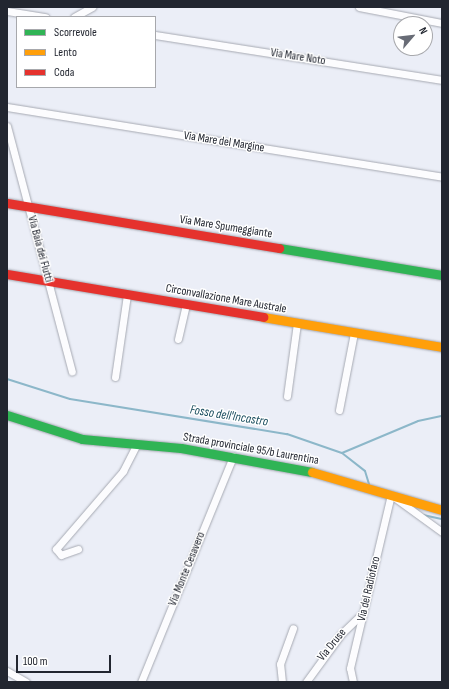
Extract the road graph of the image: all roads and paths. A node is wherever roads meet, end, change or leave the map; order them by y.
1 (92, 7) edge
2 (359, 7) edge
3 (7, 10) edge
4 (40, 16) edge
5 (76, 16) edge
6 (442, 23) edge
7 (156, 35) edge
8 (442, 80) edge
9 (7, 107) edge
10 (7, 126) edge
11 (442, 177) edge
12 (7, 203) edge
13 (29, 207) junction
14 (7, 274) edge
15 (442, 275) edge
16 (49, 282) junction
17 (127, 295) junction
18 (186, 305) junction
19 (297, 323) junction
20 (354, 333) junction
21 (178, 339) dead end
22 (442, 347) edge
23 (72, 372) dead end
24 (115, 376) dead end
25 (287, 396) dead end
26 (339, 410) dead end
27 (7, 415) edge
28 (136, 446) junction
29 (233, 456) junction
30 (391, 495) junction
31 (442, 510) edge
32 (442, 532) edge
33 (78, 549) dead end
34 (363, 612) junction
35 (293, 628) dead end
36 (7, 672) edge
37 (26, 682) edge
38 (141, 682) edge
39 (282, 682) edge
40 (306, 682) edge
41 (353, 682) edge

1 - 5 street
2 - 6 street
3 - 4 street
7 - 8 street, Via Mare Noto
9 - 11 street, Via Mare del Margine
10 - 13 street, Via Baia dei Flutti
12 - 13 street, Via Mare Spumeggiante
13 - 15 street, Via Mare Spumeggiante
13 - 16 street, Via Baia dei Flutti
14 - 16 street, Circonvallazione Mare Australe
16 - 17 street, Circonvallazione Mare Australe
16 - 23 street, Via Baia dei Flutti
17 - 18 street, Circonvallazione Mare Australe
17 - 24 street
18 - 19 street, Circonvallazione Mare Australe
18 - 21 street
19 - 20 street, Circonvallazione Mare Australe
19 - 25 street
20 - 22 street, Circonvallazione Mare Australe
20 - 26 street
27 - 28 street, Strada provinciale 95/b Laurentina
28 - 29 street, Strada provinciale 95/b Laurentina
28 - 33 street
29 - 30 street, Strada provinciale 95/b Laurentina
29 - 38 street, Via Monte Cesavero
30 - 31 street, Strada provinciale 95/b Laurentina
30 - 32 street
30 - 34 street, Via del Radiofaro
34 - 40 street, Via Druse
34 - 41 street, Via del Radiofaro
35 - 39 street
36 - 37 street

